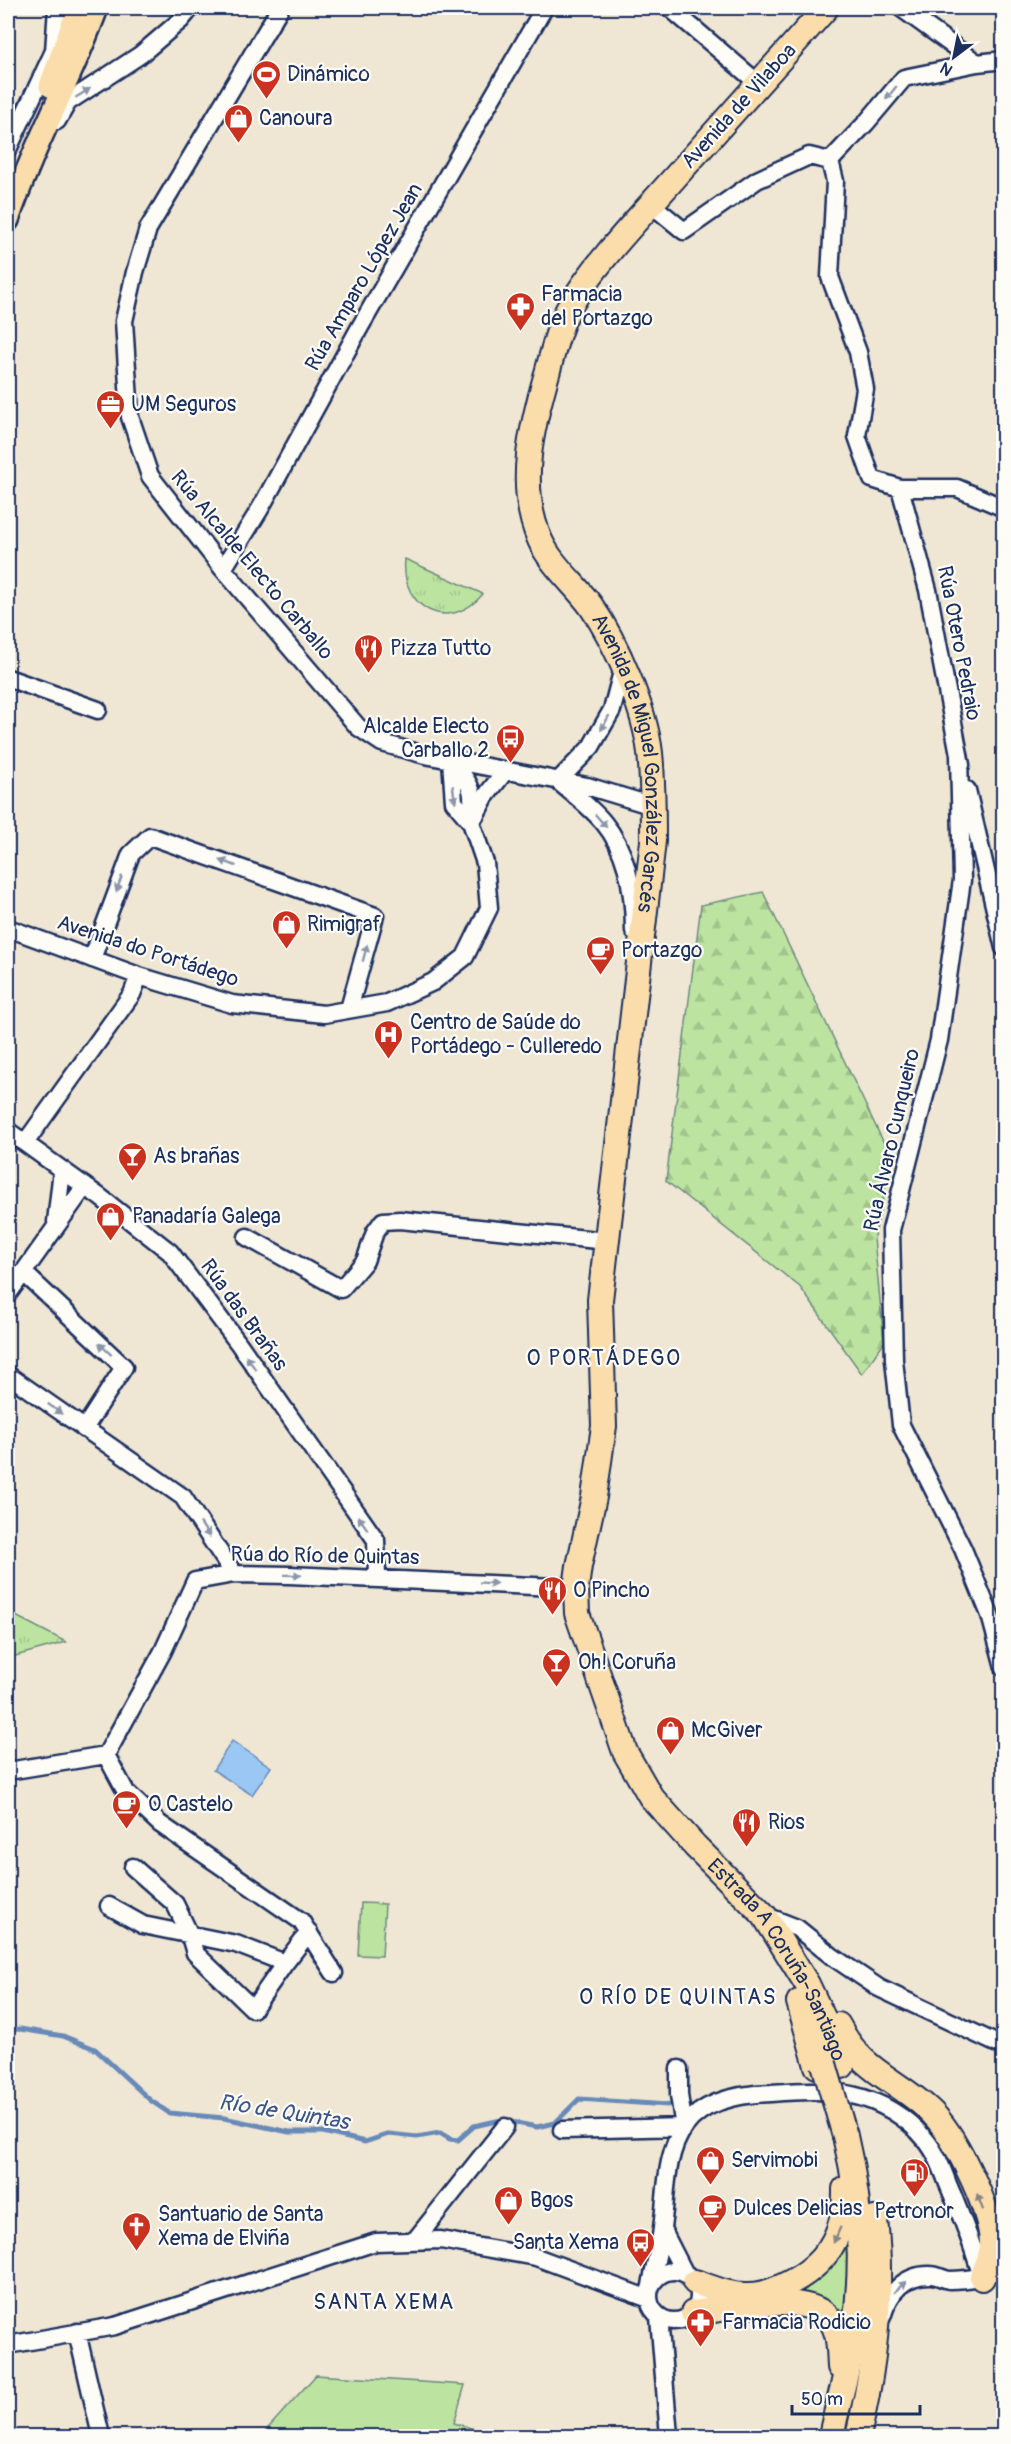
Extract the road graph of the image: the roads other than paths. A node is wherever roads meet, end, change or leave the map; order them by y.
1 (57, 8) edge
2 (78, 8) edge
3 (88, 8) edge
4 (97, 8) edge
5 (191, 8) edge
6 (280, 8) edge
7 (544, 8) edge
8 (670, 8) edge
9 (826, 8) edge
10 (901, 8) edge
11 (84, 44) junction
12 (1004, 60) edge
13 (977, 63) junction
14 (759, 84) junction
15 (8, 149) edge
16 (830, 161) junction
17 (24, 171) junction
18 (8, 191) edge
19 (651, 204) junction
20 (8, 220) edge
21 (900, 488) junction
22 (1004, 508) edge
23 (224, 569) junction
24 (623, 668) junction
25 (8, 678) edge
26 (98, 710) dead end
27 (959, 755) junction
28 (451, 760) junction
29 (506, 770) junction
30 (558, 781) junction
31 (653, 806) junction
32 (471, 822) junction
33 (8, 928) edge
34 (1004, 948) edge
35 (92, 959) junction
36 (139, 976) junction
37 (349, 1009) junction
38 (634, 1011) junction
39 (8, 1131) edge
40 (25, 1143) junction
41 (62, 1170) junction
42 (85, 1186) junction
43 (56, 1223) junction
44 (247, 1237) dead end
45 (607, 1241) junction
46 (23, 1272) junction
47 (8, 1294) edge
48 (8, 1375) edge
49 (84, 1430) junction
50 (234, 1574) junction
51 (377, 1577) junction
52 (576, 1588) junction
53 (997, 1611) edge
54 (1004, 1667) edge
55 (106, 1755) junction
56 (8, 1771) edge
57 (695, 1846) junction
58 (133, 1867) dead end
59 (109, 1906) dead end
60 (764, 1915) junction
61 (309, 1932) junction
62 (189, 1933) junction
63 (285, 1963) junction
64 (334, 1972) dead end
65 (1004, 2047) edge
66 (828, 2065) junction
67 (679, 2069) dead end
68 (505, 2127) dead end
69 (684, 2127) junction
70 (562, 2130) dead end
71 (848, 2137) junction
72 (662, 2229) junction
73 (417, 2239) junction
74 (993, 2273) edge
75 (690, 2278) junction
76 (650, 2293) junction
77 (693, 2313) junction
78 (659, 2317) junction
79 (77, 2332) junction
80 (8, 2345) edge
81 (842, 2384) junction
82 (867, 2401) junction
83 (101, 2436) edge
84 (669, 2436) edge
85 (831, 2436) edge
86 (858, 2436) edge

1 - 15 street
2 - 18 main road
3 - 11 street
4 - 11 main road
17 -> 5 street
6 - 23 street, Rúa Alcalde Electo Carballo
7 - 23 street, Rúa Amparo López Jean
8 - 14 street
9 - 14 highway, Avenida de Vilaboa
10 - 13 street
11 - 17 main road
12 - 13 street
13 -> 16 street
14 - 19 highway, Avenida de Vilaboa
16 - 19 street
16 - 21 street
17 - 20 main road
19 - 24 highway, Avenida de Miguel González Garcés
21 - 22 street
21 - 27 street, Rúa Otero Pedraio
23 - 28 street, Rúa Alcalde Electo Carballo
24 -> 30 street
24 - 31 highway, Avenida de Miguel González Garcés
25 - 26 street
27 - 34 street, Rúa Otero Pedraio
27 - 53 street, Rúa Álvaro Cunqueiro
28 - 29 street, Rúa Alcalde Electo Carballo
28 - 32 street, Avenida do Portádego
29 - 30 street, Rúa Alcalde Electo Carballo
29 - 32 street
30 - 31 street, Rúa Alcalde Electo Carballo
30 -> 38 street
31 - 38 highway, Avenida de Miguel González Garcés
32 - 37 street, Avenida do Portádego
33 - 35 street, Avenida do Portádego
35 - 36 street, Avenida do Portádego
37 -> 35 street
36 - 37 street, Avenida do Portádego
36 - 40 street
38 - 45 highway, Avenida de Miguel González Garcés
39 - 40 street, Rúa das Brañas
40 - 41 street, Rúa das Brañas
41 - 42 street, Rúa das Brañas
41 - 43 street
42 - 43 street
51 -> 42 street, Rúa das Brañas
43 - 46 street
44 - 45 street
45 - 52 highway, Avenida de Miguel González Garcés
46 - 47 street
49 -> 46 street
48 -> 49 street
49 -> 50 street
50 -> 51 street, Rúa do Río de Quintas
50 - 55 street, Rúa do Río de Quintas
51 -> 52 street, Rúa do Río de Quintas
52 - 57 highway, Estrada A Coruña-Santiago
53 - 54 street, Rúa Álvaro Cunqueiro
55 - 56 street
55 - 61 street
57 - 60 highway, Estrada A Coruña-Santiago
57 - 66 highway, Estrada A Coruña-Santiago
58 - 62 street
59 - 62 street
60 - 65 street
60 - 66 highway, Estrada A Coruña-Santiago
74 -> 60 highway
61 - 63 street
61 - 64 street
62 - 63 street
62 - 63 street
66 - 71 highway, Estrada A Coruña-Santiago, bridge
67 - 69 street
68 - 73 street
69 - 70 street
69 - 72 street
69 - 74 street
71 -> 75 highway
71 - 81 highway, Estrada A Coruña-Santiago
71 - 82 highway, Estrada A Coruña-Santiago
72 - 75 street
72 - 76 street
73 - 76 street
73 - 79 street
82 -> 74 street
75 - 76 street
75 - 77 street
76 - 78 street
77 - 78 street
77 - 81 highway
78 - 84 street
79 - 80 street
79 - 83 street
81 - 85 highway, Estrada A Coruña-Santiago
82 - 86 highway, Estrada A Coruña-Santiago

